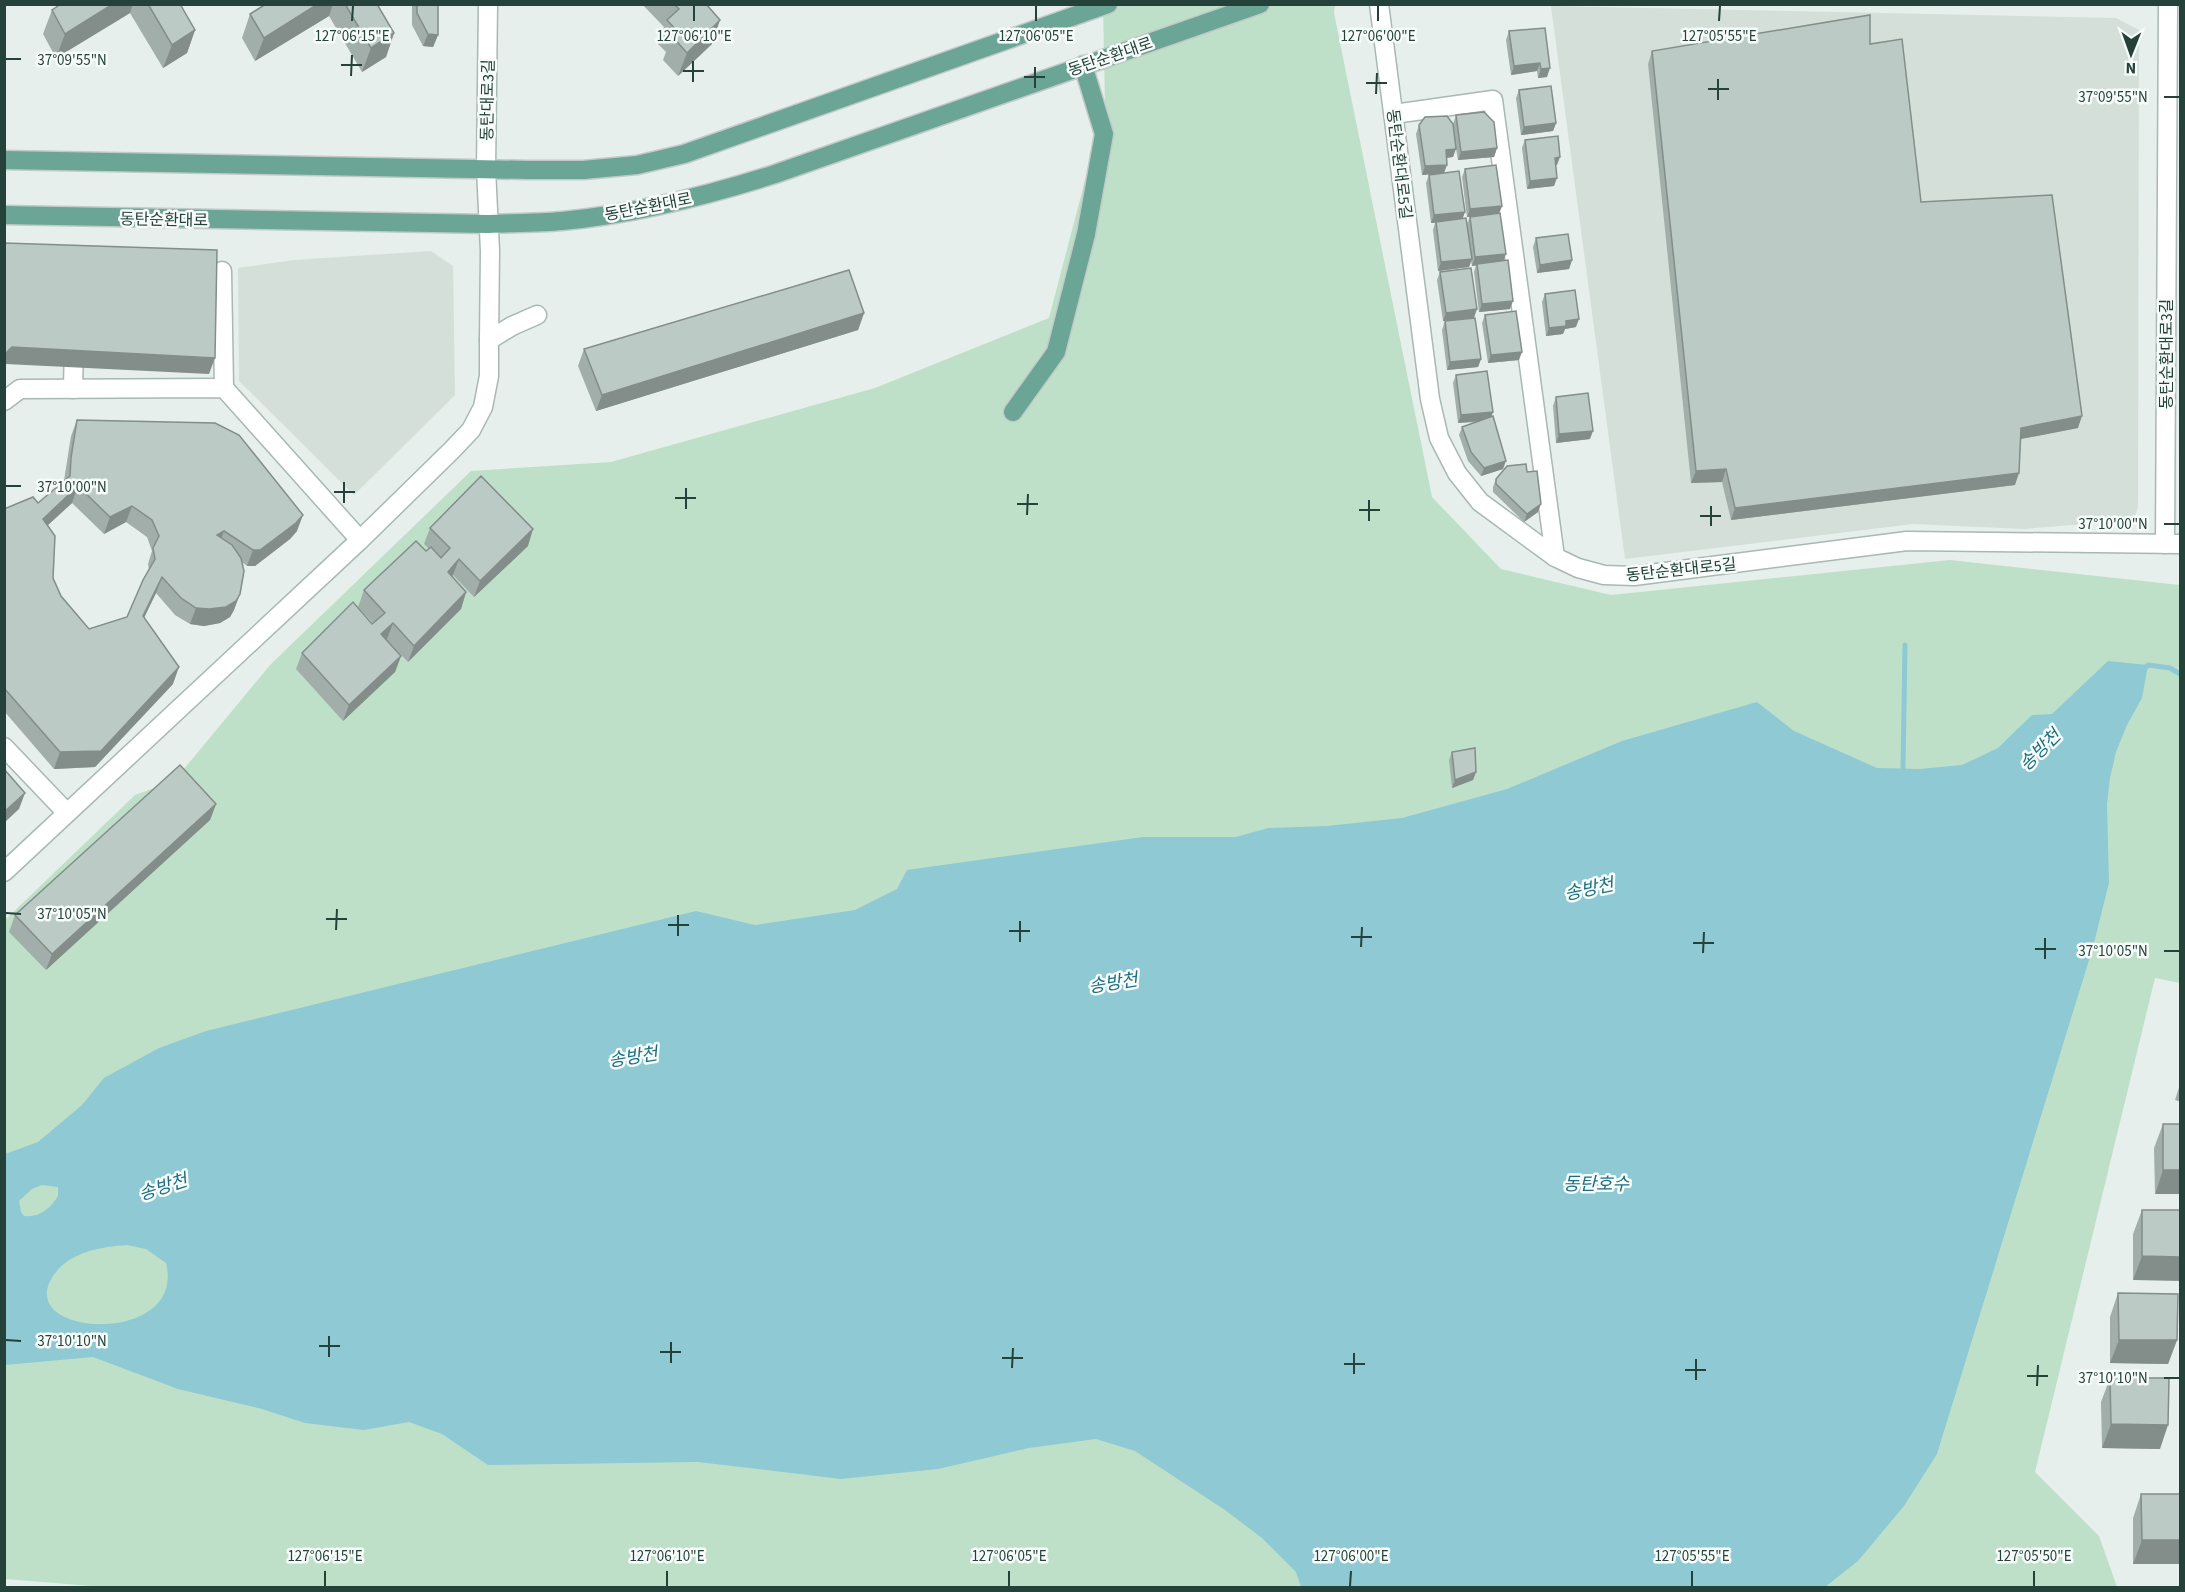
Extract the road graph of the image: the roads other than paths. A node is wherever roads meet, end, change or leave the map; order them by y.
1 (488, 4) edge
2 (1108, 4) edge
3 (1260, 4) edge
4 (1379, 4) edge
5 (2168, 4) edge
6 (1083, 65) junction
7 (2174, 111) edge
8 (1394, 114) junction
9 (4, 160) edge
10 (486, 169) junction
11 (4, 215) edge
12 (488, 224) junction
13 (222, 271) dead end
14 (537, 315) dead end
15 (74, 336) edge
16 (489, 340) junction
17 (224, 388) junction
18 (73, 389) junction
19 (4, 401) edge
20 (1014, 412) dead end
21 (360, 540) junction
22 (2173, 544) edge
23 (1555, 557) junction
24 (4, 747) edge
25 (67, 813) junction
26 (4, 872) edge

1 - 10 street, 동탄대로3길
2 - 10 main road
3 - 6 main road, 동탄순환대로
4 - 8 street, 동탄순환대로5길
5 - 7 street, 동탄순환대로3길
6 - 12 main road, 동탄순환대로
6 - 20 main road
7 - 22 street, 동탄순환대로3길
8 - 23 street, 동탄순환대로5길
8 - 23 street
9 - 10 main road
10 - 12 street, 동탄대로3길
11 - 12 main road, 동탄순환대로
12 - 16 street, 동탄대로3길
13 - 17 street
14 - 16 street
15 - 18 street
16 - 21 street, 동탄대로3길
17 - 18 street
17 - 21 street
18 - 19 street
21 - 25 street, 동탄대로3길
22 - 23 street, 동탄순환대로5길
24 - 25 street
25 - 26 street, 동탄대로3길

